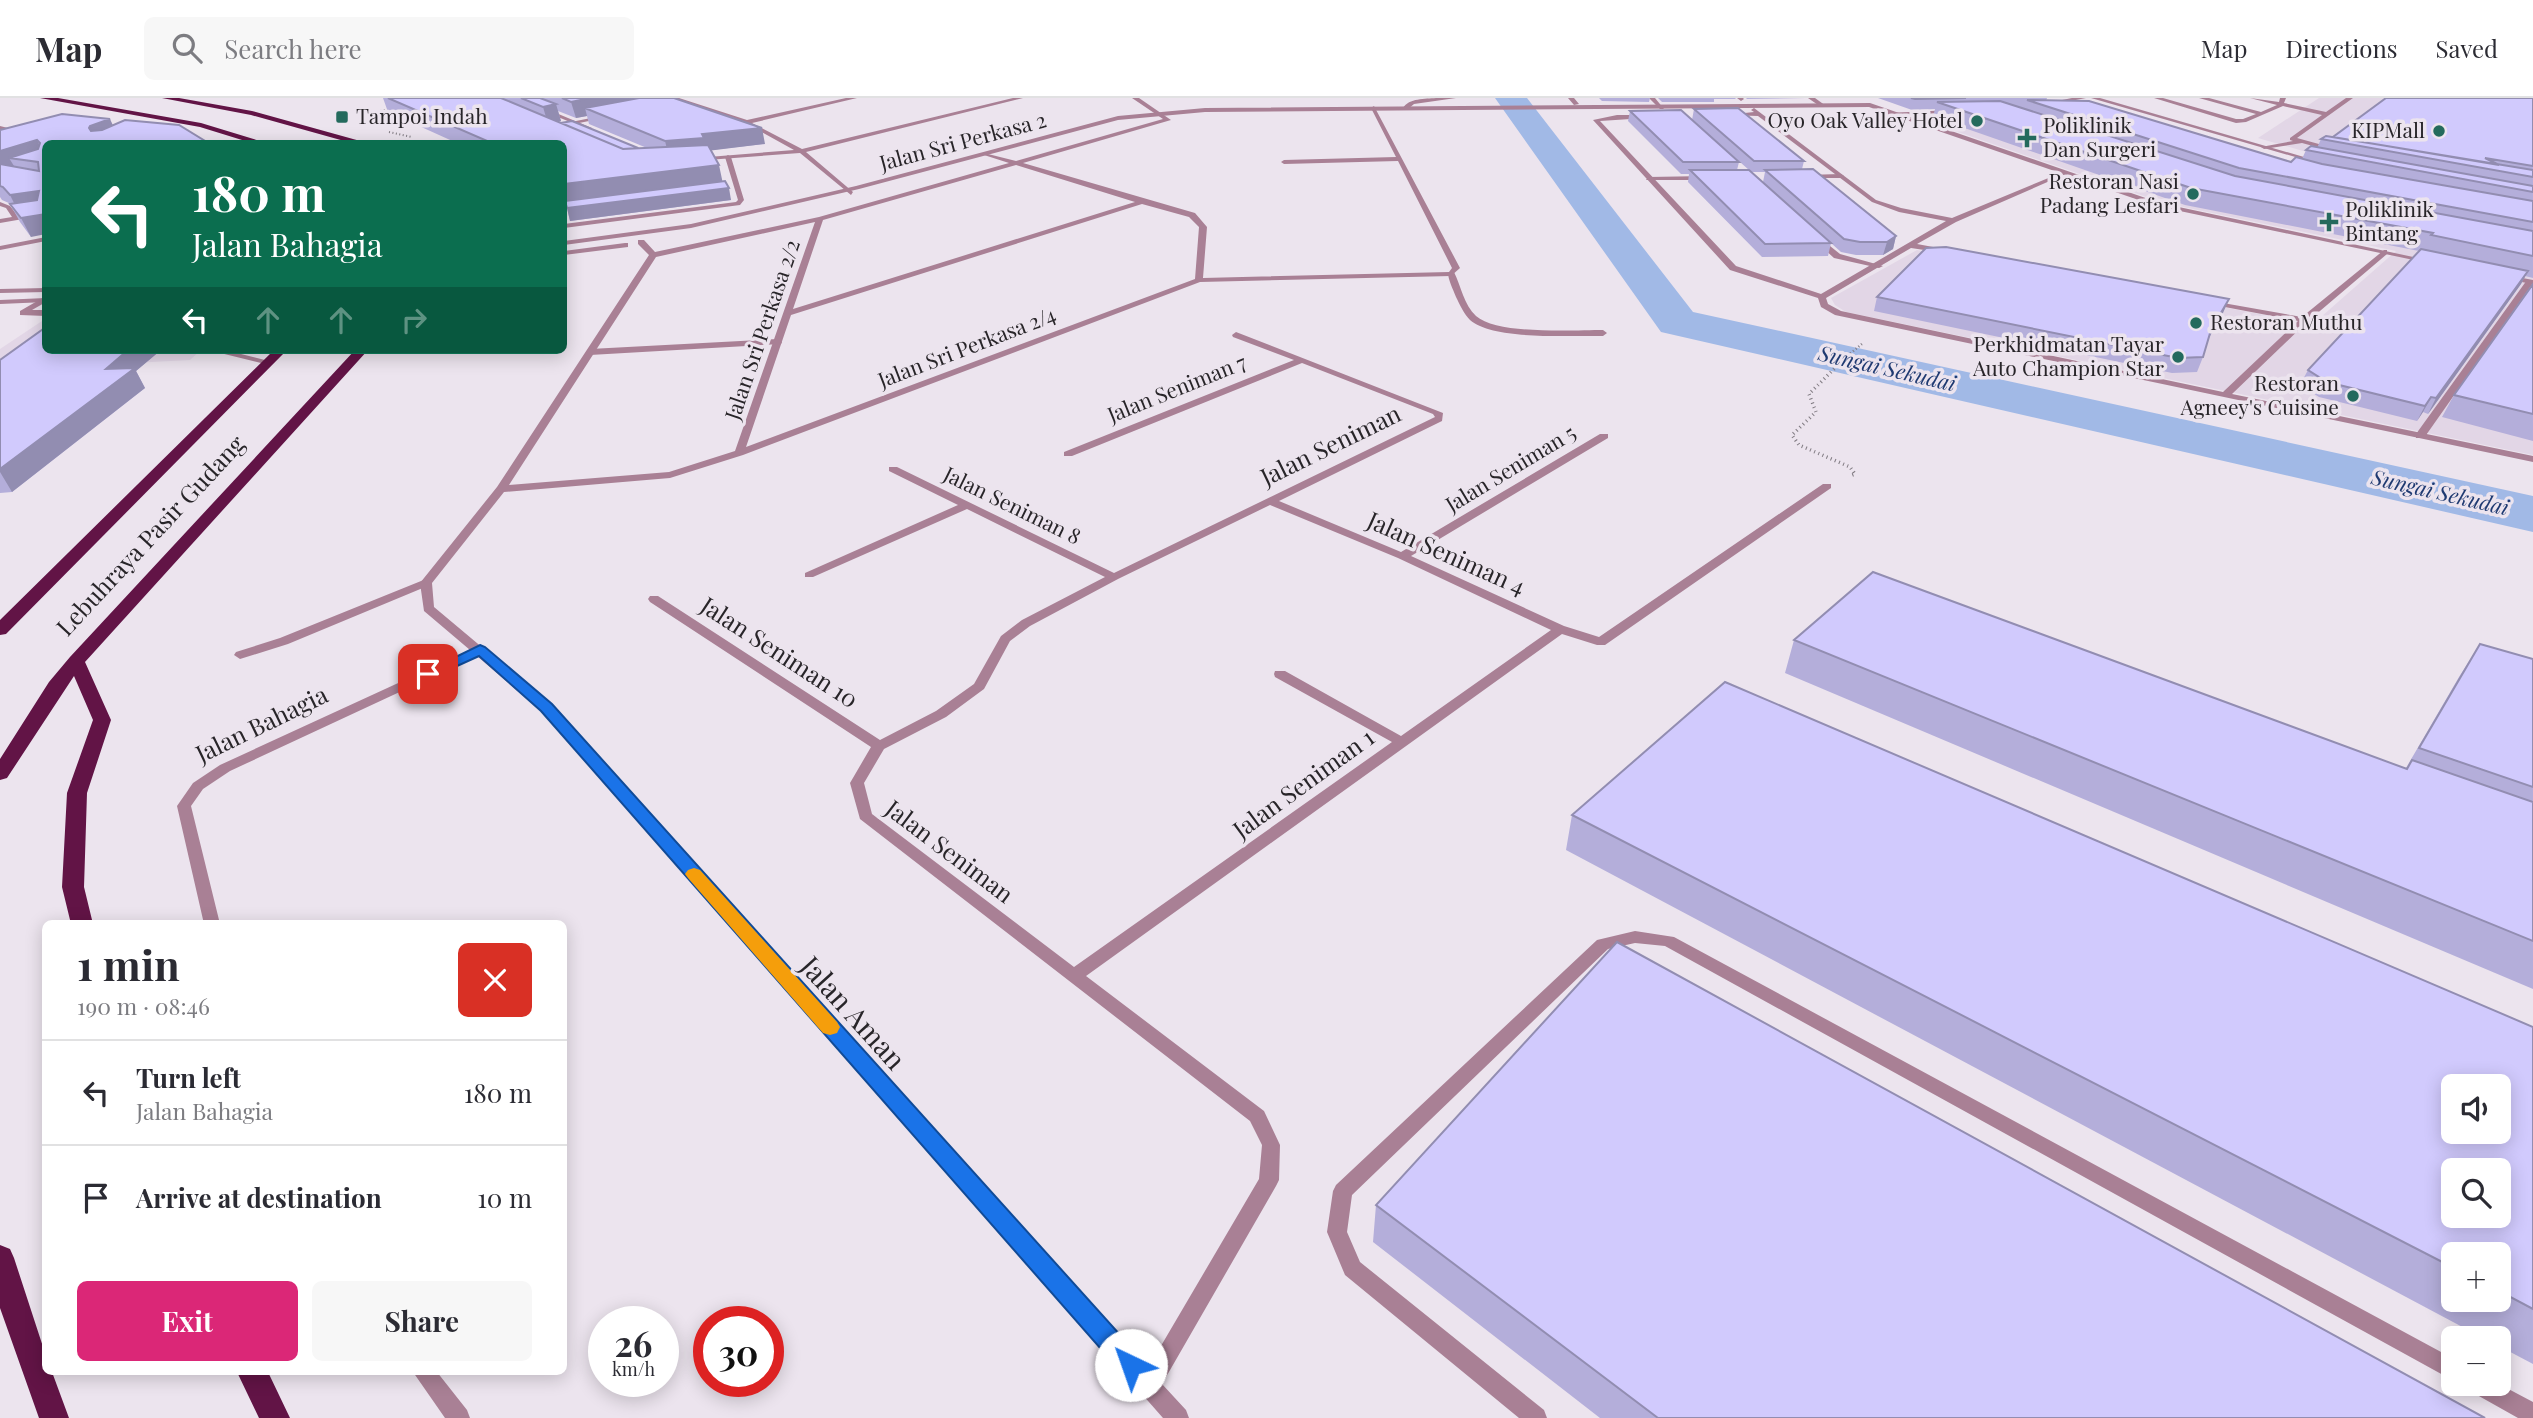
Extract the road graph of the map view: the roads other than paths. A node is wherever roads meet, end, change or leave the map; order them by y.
1 (44, 98) edge
2 (166, 98) edge
3 (515, 98) edge
4 (853, 98) edge
5 (1020, 98) edge
6 (1135, 98) edge
7 (1453, 98) edge
8 (1652, 98) edge
9 (1811, 98) edge
10 (2084, 98) edge
11 (2094, 98) edge
12 (2157, 98) edge
13 (2202, 98) edge
14 (2253, 98) edge
15 (2350, 98) edge
16 (670, 101) edge
17 (2282, 101) edge
18 (1573, 103) edge
19 (1957, 105) edge
20 (1823, 106) junction
21 (1870, 106) junction
22 (1750, 107) junction
23 (1374, 108) junction
24 (1406, 108) junction
25 (1662, 108) junction
26 (2072, 108) edge
27 (1966, 111) edge
28 (1157, 113) junction
29 (1889, 113) junction
30 (2260, 113) junction
31 (614, 114) edge
32 (1760, 114) junction
33 (2327, 114) junction
34 (1721, 115) edge
35 (1668, 116) edge
36 (573, 122) junction
37 (747, 122) junction
38 (554, 126) edge
39 (0, 128) edge
40 (598, 132) edge
41 (0, 139) edge
42 (252, 140) edge
43 (352, 140) edge
44 (2300, 142) junction
45 (2264, 147) junction
46 (2337, 150) edge
47 (801, 151) junction
48 (986, 154) junction
49 (729, 157) junction
50 (1399, 159) junction
51 (682, 161) edge
52 (1284, 162) dead end
53 (2324, 163) edge
54 (1016, 165) junction
55 (2065, 173) junction
56 (1841, 176) junction
57 (1790, 177) edge
58 (1713, 178) edge
59 (1648, 179) junction
60 (737, 187) junction
61 (724, 188) edge
62 (851, 190) junction
63 (1142, 202) junction
64 (0, 204) edge
65 (42, 214) edge
66 (653, 216) junction
67 (16, 218) junction
68 (820, 219) junction
69 (1953, 220) junction
70 (0, 221) edge
71 (567, 226) edge
72 (1808, 230) edge
73 (650, 232) junction
74 (42, 240) edge
75 (641, 242) junction
76 (567, 243) edge
77 (1913, 246) junction
78 (0, 248) edge
79 (2384, 252) junction
80 (567, 253) edge
81 (1953, 254) edge
82 (653, 255) junction
83 (2437, 263) edge
84 (1879, 266) junction
85 (1451, 274) junction
86 (2503, 276) edge
87 (1199, 280) junction
88 (2531, 282) edge
89 (42, 290) edge
90 (0, 291) edge
91 (1822, 297) junction
92 (42, 299) edge
93 (2196, 299) edge
94 (42, 300) edge
95 (0, 302) edge
96 (42, 313) edge
97 (788, 313) junction
98 (2304, 320) junction
99 (1603, 333) dead end
100 (1236, 335) dead end
101 (778, 342) junction
102 (590, 352) junction
103 (231, 354) edge
104 (277, 354) edge
105 (358, 354) edge
106 (1300, 361) junction
107 (269, 362) junction
108 (2226, 394) junction
109 (1604, 436) dead end
110 (2420, 436) junction
111 (739, 453) junction
112 (1068, 454) dead end
113 (2533, 459) edge
114 (893, 469) dead end
115 (1827, 486) road end
116 (501, 489) junction
117 (1269, 501) junction
118 (967, 505) junction
119 (1402, 556) junction
120 (809, 575) dead end
121 (1114, 577) junction
122 (426, 583) junction
123 (654, 599) dead end
124 (1560, 629) junction
125 (0, 630) edge
126 (480, 650) junction
127 (240, 655) dead end
128 (76, 662) junction
129 (1280, 674) dead end
130 (1401, 743) junction
131 (879, 746) junction
132 (0, 774) edge
133 (81, 920) edge
134 (211, 920) edge
135 (1074, 976) junction
136 (0, 1258) edge
137 (2441, 1364) edge
138 (254, 1375) edge
139 (426, 1375) edge
140 (1149, 1386) junction
141 (2500, 1396) edge
142 (2533, 1414) edge
143 (54, 1418) edge
144 (275, 1418) edge
145 (458, 1418) edge
146 (1178, 1418) edge
147 (1536, 1418) edge

1 - 42 highway
2 - 43 highway
3 - 36 street
4 - 37 street
5 - 47 street
6 - 28 street
7 - 24 street
8 - 25 street
9 - 20 street
10 - 26 street
11 - 45 street
12 - 30 street
13 - 30 street
14 - 17 street
15 - 33 street
16 - 37 street
17 - 30 street
17 - 33 street
18 - 24 street, Jalan Sri Perkasa 2
18 - 25 street, Jalan Sri Perkasa 2
19 - 21 street, Jalan Sri Perkasa 2
20 - 21 street, Jalan Sri Perkasa 2
20 - 22 street, Jalan Sri Perkasa 2
21 - 29 street
22 - 25 street, Jalan Sri Perkasa 2
22 - 32 street
23 - 24 street, Jalan Sri Perkasa 2
23 - 28 street, Jalan Sri Perkasa 2
23 - 50 street
27 - 29 street
28 - 48 street, Jalan Sri Perkasa 2
28 - 54 street, Jalan Sri Perkasa 2/2
29 - 55 street
31 - 36 street
32 - 34 street
32 - 56 street
33 - 44 street
35 - 59 street
36 - 38 street
36 - 40 street
37 - 47 street
39 - 41 street
44 - 45 street
44 - 46 street
45 - 53 street
47 - 49 street
47 - 62 street
48 - 54 street
48 - 62 street, Jalan Sri Perkasa 2
49 - 51 street
49 - 60 street
50 - 52 street
50 - 85 street
54 - 63 street
54 - 68 street, Jalan Sri Perkasa 2/2
55 - 69 street
55 - 79 street
56 - 57 street
56 - 69 street
58 - 59 street
59 - 91 street
60 - 61 street
60 - 66 street
62 - 73 street, Jalan Sri Perkasa 2
62 - 75 street, Jalan Sri Perkasa 2
63 - 87 street
63 - 97 street
64 - 67 street
65 - 67 street
66 - 71 street
66 - 73 street
67 - 70 street
68 - 82 street, Jalan Sri Perkasa 2/2
68 - 97 street, Jalan Sri Perkasa 2/2
69 - 77 street
72 - 84 street
73 - 76 street, Jalan Sri Perkasa 2
74 - 78 street
75 - 80 street, Jalan Sri Perkasa 2
75 - 82 street
77 - 81 street
77 - 84 street
79 - 83 street
79 - 98 street
82 - 102 street
84 - 91 street
85 - 87 street, Jalan Sri Perkasa 2/4
85 - 99 street
86 - 88 street
87 - 111 street, Jalan Sri Perkasa 2/4
88 - 110 street
89 - 90 street
91 - 108 street
92 - 95 street
93 - 98 street
94 - 96 street
97 - 101 street, Jalan Sri Perkasa 2/2
98 - 108 street
100 - 106 street, Jalan Seniman
101 - 102 street
101 - 111 street, Jalan Sri Perkasa 2/2
102 - 116 street
103 - 107 street
104 - 107 highway, Lebuhraya Pasir Gudang
105 - 128 highway, Lebuhraya Pasir Gudang
106 - 112 street, Jalan Seniman 7
106 - 117 street, Jalan Seniman
107 - 125 highway, Lebuhraya Pasir Gudang
108 - 110 street
109 - 119 street, Jalan Seniman 5
110 - 113 street
111 - 116 street, Jalan Sri Perkasa 2/4
114 - 118 street, Jalan Seniman 8
115 - 124 street, Jalan Seniman 4
116 - 122 street
117 - 119 street, Jalan Seniman 4
117 - 121 street, Jalan Seniman
118 - 120 street
118 - 121 street, Jalan Seniman 8
119 - 124 street, Jalan Seniman 4
121 - 131 street, Jalan Seniman
122 - 126 street, Jalan Aman
122 - 127 street
123 - 131 street, Jalan Seniman 10
124 - 130 street, Jalan Seniman 1
126 - 134 street, Jalan Bahagia
126 - 140 street, Jalan Aman
128 - 132 highway, Lebuhraya Pasir Gudang
128 - 133 highway
129 - 130 street
130 - 135 street, Jalan Seniman 1
131 - 135 street, Jalan Seniman
135 - 140 street, Jalan Seniman
136 - 143 highway
137 - 147 street
138 - 144 highway
139 - 145 street
140 - 146 street, Jalan Aman
141 - 142 street

